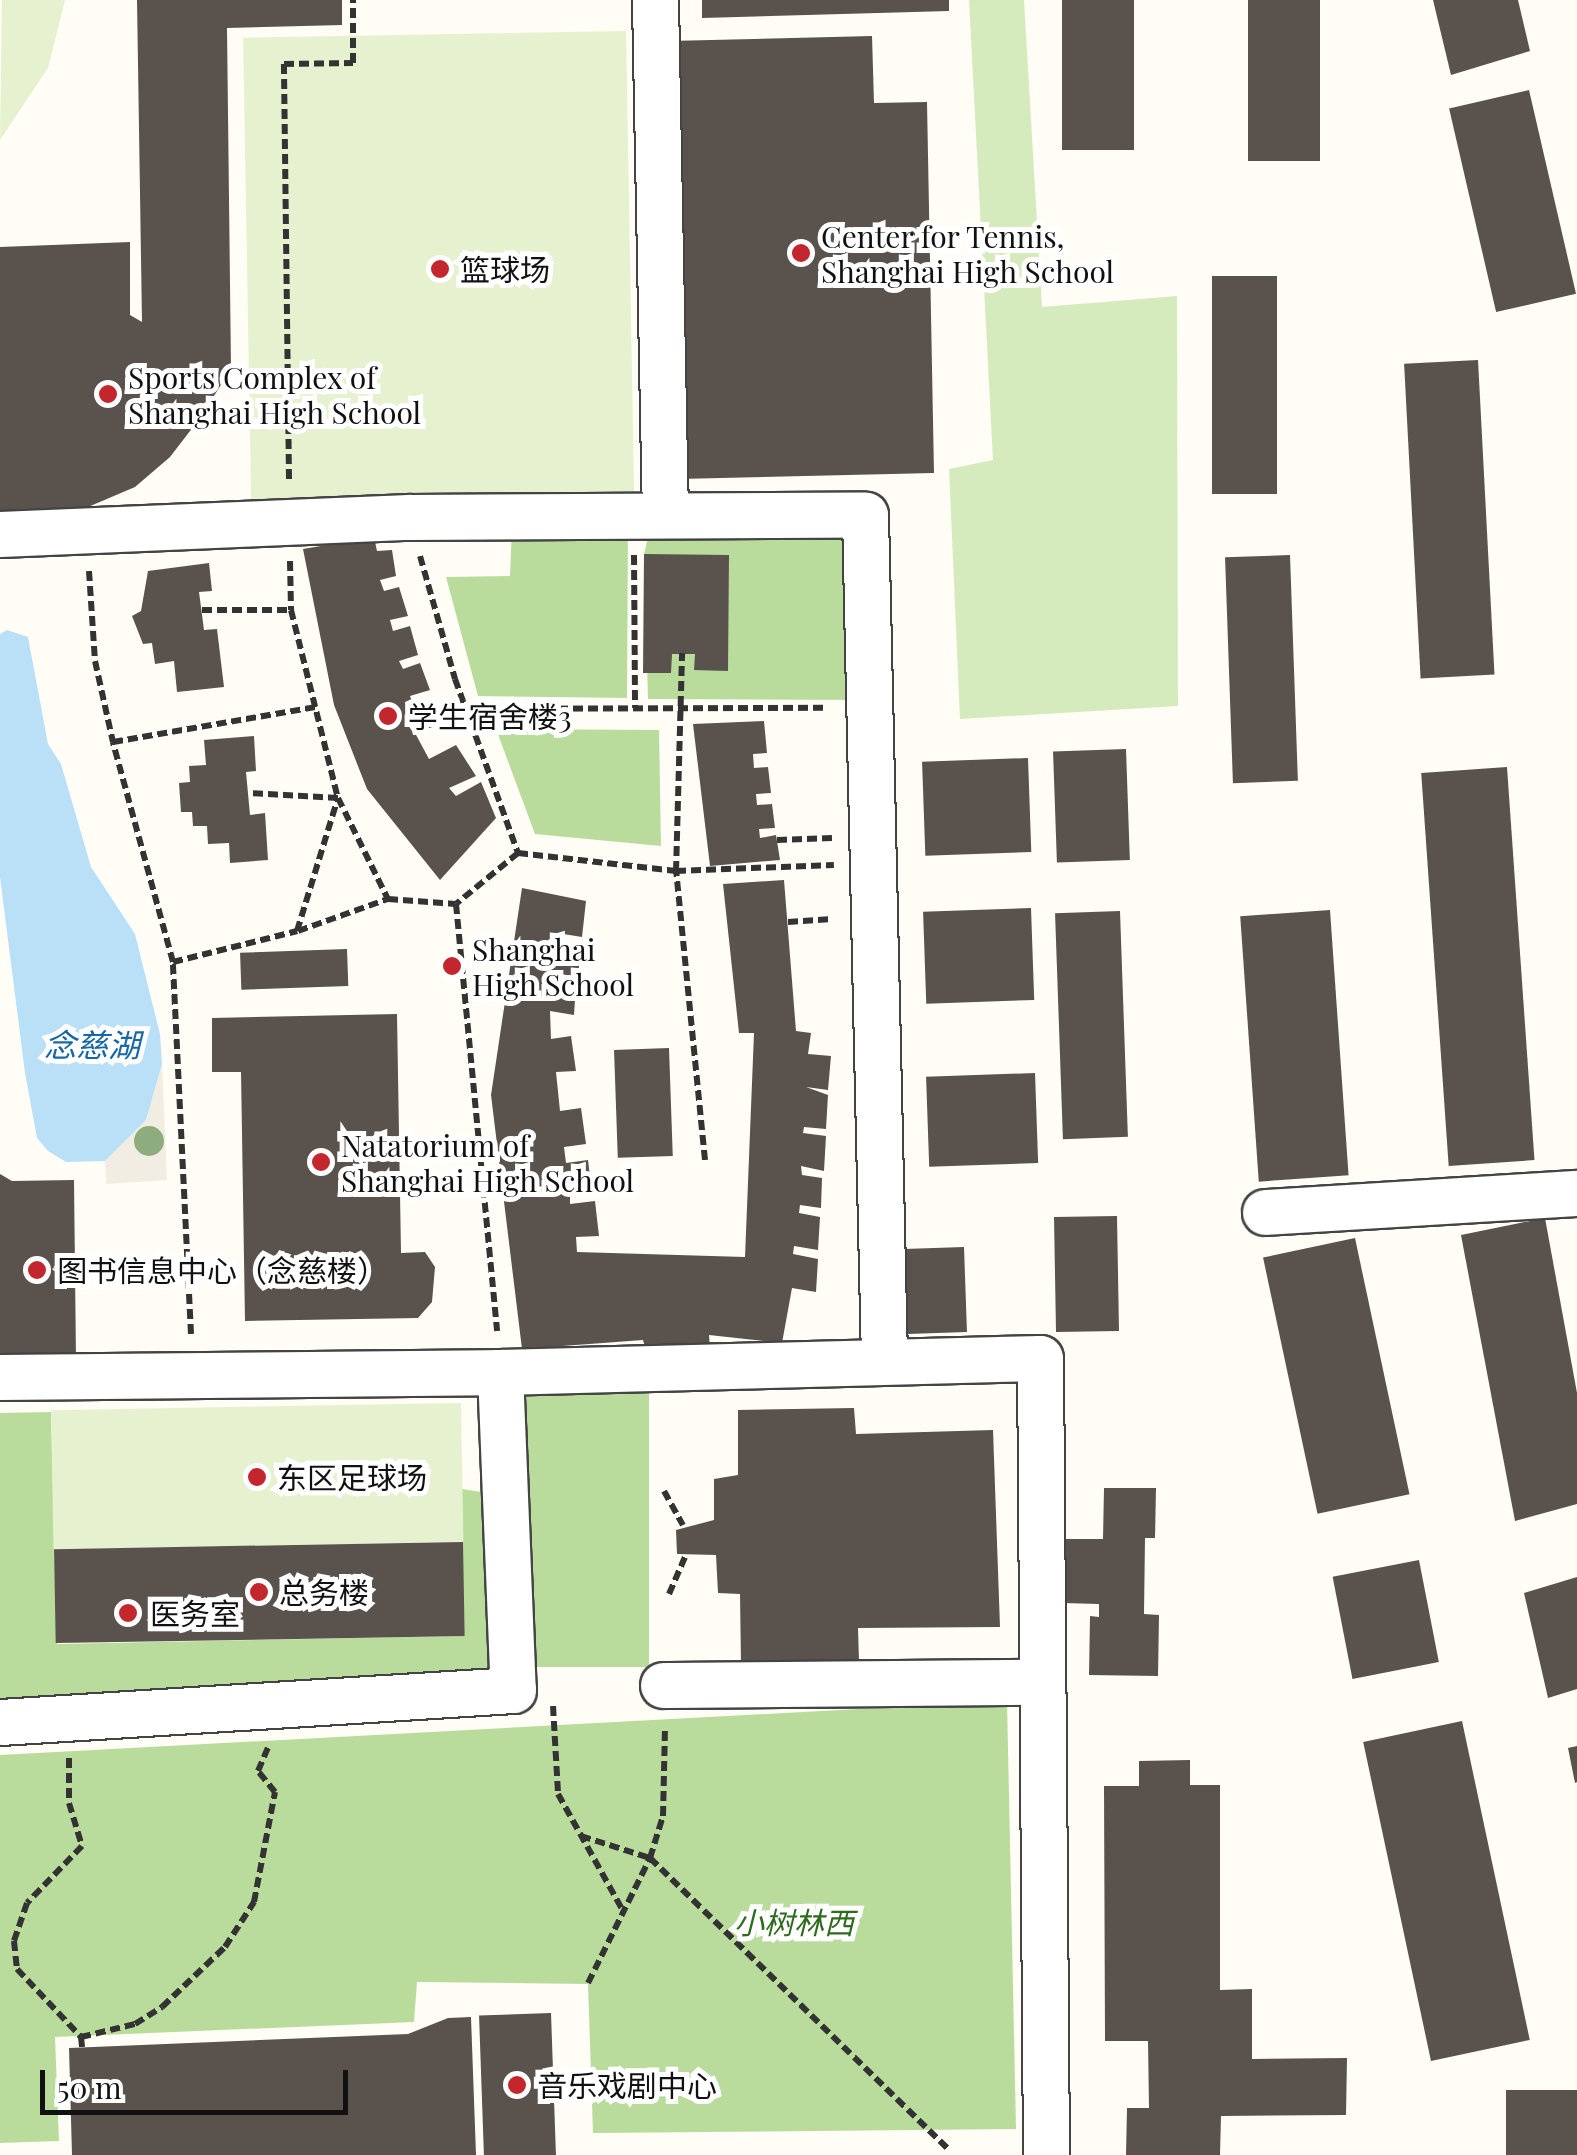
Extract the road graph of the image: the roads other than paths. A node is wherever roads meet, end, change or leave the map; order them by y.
1 (655, 0) edge
2 (650, 514) junction
3 (0, 534) edge
4 (1577, 1193) edge
5 (1265, 1212) dead end
6 (884, 1360) junction
7 (500, 1372) junction
8 (0, 1377) edge
9 (1042, 1682) junction
10 (662, 1685) road end
11 (0, 1722) edge
12 (1046, 2155) edge

1 - 2 lane
2 - 3 lane
2 - 6 lane
4 - 5 lane
6 - 7 lane
6 - 9 lane
7 - 8 lane
7 - 11 lane
9 - 10 lane
9 - 12 lane

